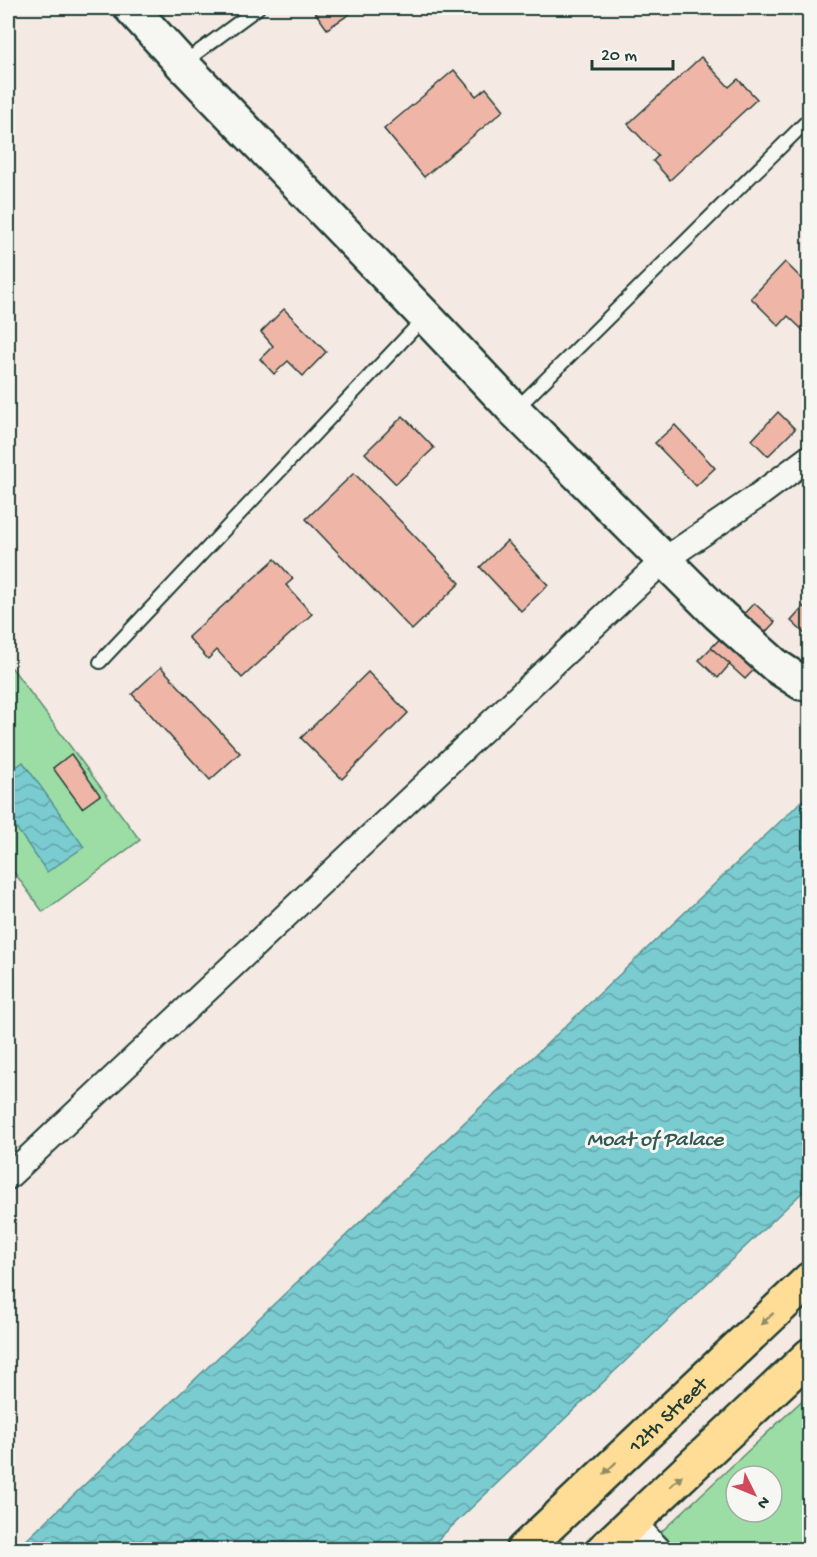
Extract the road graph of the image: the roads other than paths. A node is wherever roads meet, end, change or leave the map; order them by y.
1 (131, 8) edge
2 (258, 8) edge
3 (182, 64) junction
4 (810, 118) edge
5 (426, 316) junction
6 (514, 410) junction
7 (810, 457) edge
8 (664, 560) junction
9 (100, 662) dead end
10 (810, 684) edge
11 (8, 1177) edge
12 (810, 1279) edge
13 (810, 1355) edge
14 (633, 1522) junction
15 (524, 1550) edge
16 (603, 1550) edge
17 (659, 1550) edge

1 - 3 street
2 - 3 lane
3 - 5 street
4 - 6 lane
5 - 6 street
5 - 9 lane
6 - 8 street
7 - 8 street
8 - 10 street
8 - 11 street
12 -> 15 main road, 12th Street
14 -> 13 main road
14 - 16 main road
14 - 17 street

